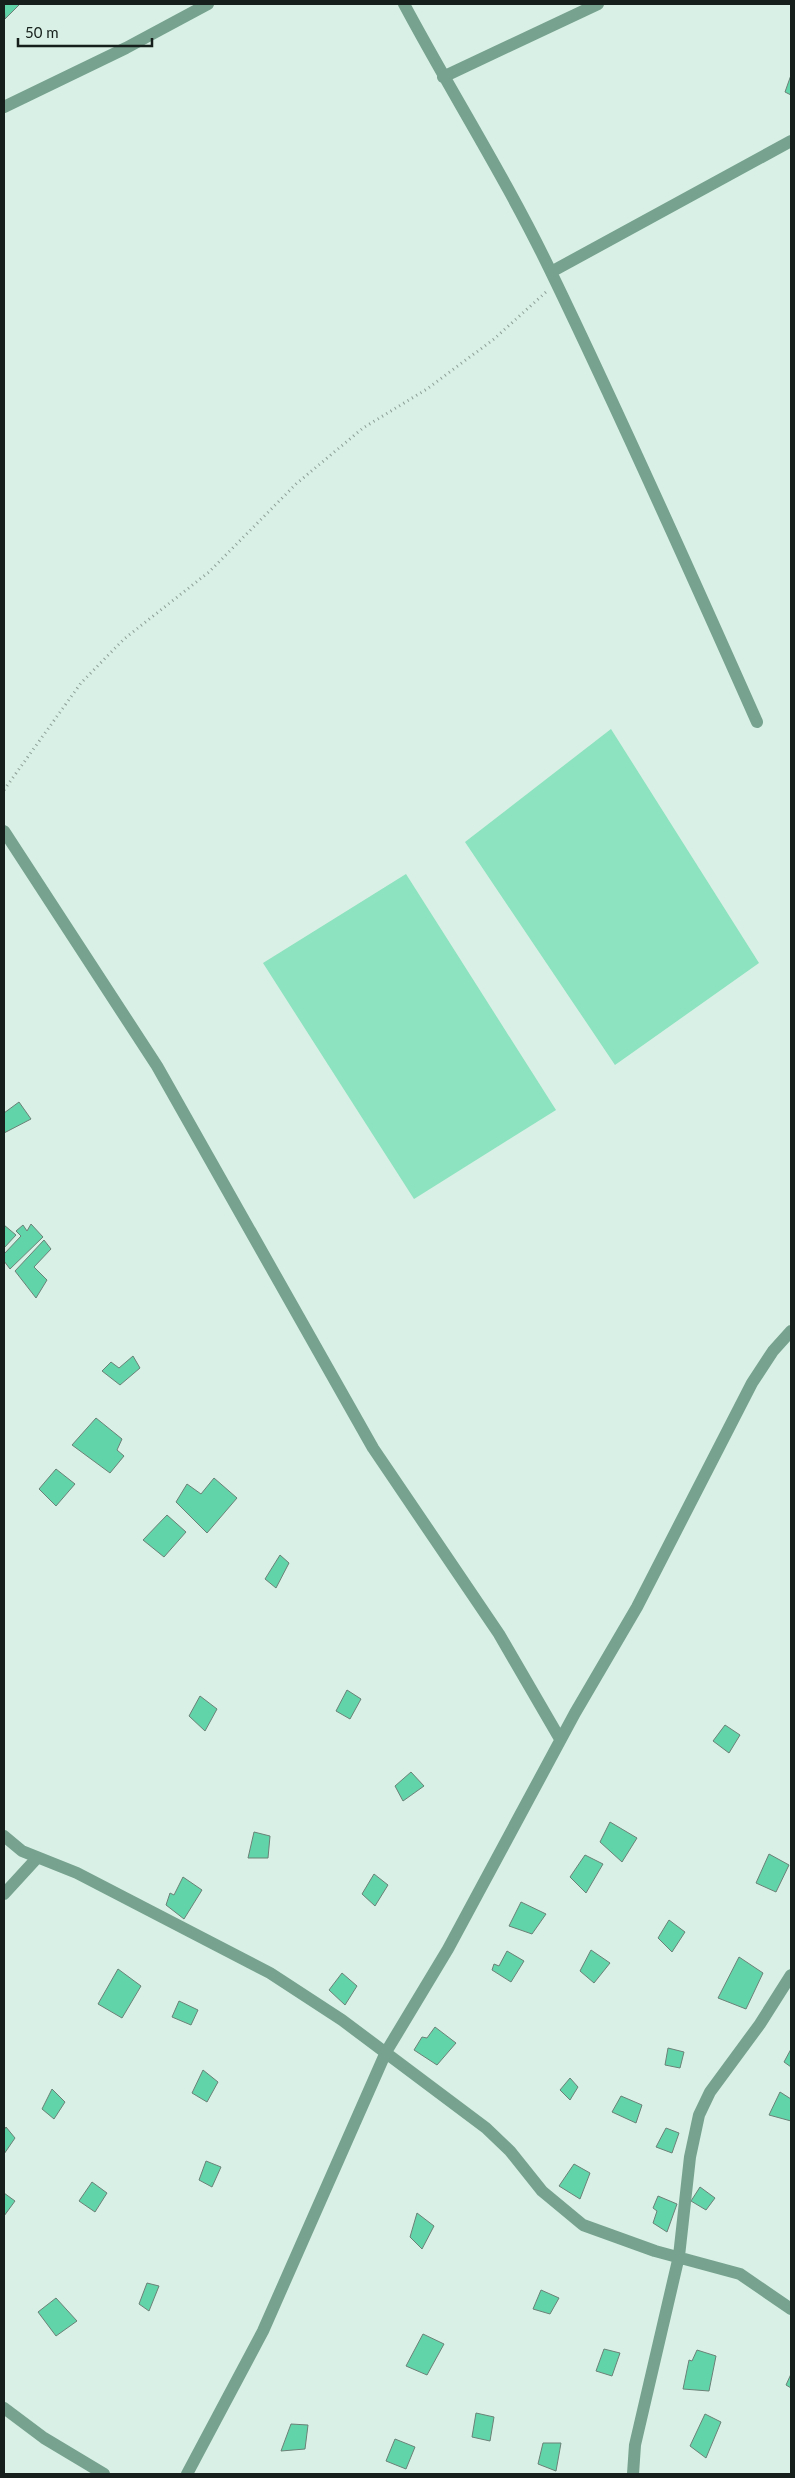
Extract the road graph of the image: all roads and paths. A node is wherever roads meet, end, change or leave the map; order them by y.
1 (208, 4) edge
2 (404, 4) edge
3 (598, 4) edge
4 (443, 77) junction
5 (4, 107) edge
6 (791, 141) edge
7 (551, 272) junction
8 (557, 285) junction
9 (757, 722) dead end
10 (4, 790) edge
11 (4, 831) edge
12 (791, 1331) edge
13 (560, 1739) junction
14 (4, 1836) edge
15 (37, 1858) junction
16 (4, 1894) edge
17 (791, 1975) edge
18 (386, 2052) junction
19 (679, 2256) junction
20 (791, 2310) edge
21 (4, 2408) edge
22 (104, 2474) edge
23 (187, 2474) edge
24 (633, 2474) edge

1 - 5 street
2 - 4 street
3 - 4 street
4 - 7 street
6 - 7 street
7 - 8 street
8 - 9 street
8 - 10 path
11 - 13 street
12 - 13 street
13 - 18 street
14 - 15 street
15 - 16 street
15 - 18 street
17 - 19 street
18 - 19 street
18 - 23 street
19 - 20 street
19 - 24 street
21 - 22 street

